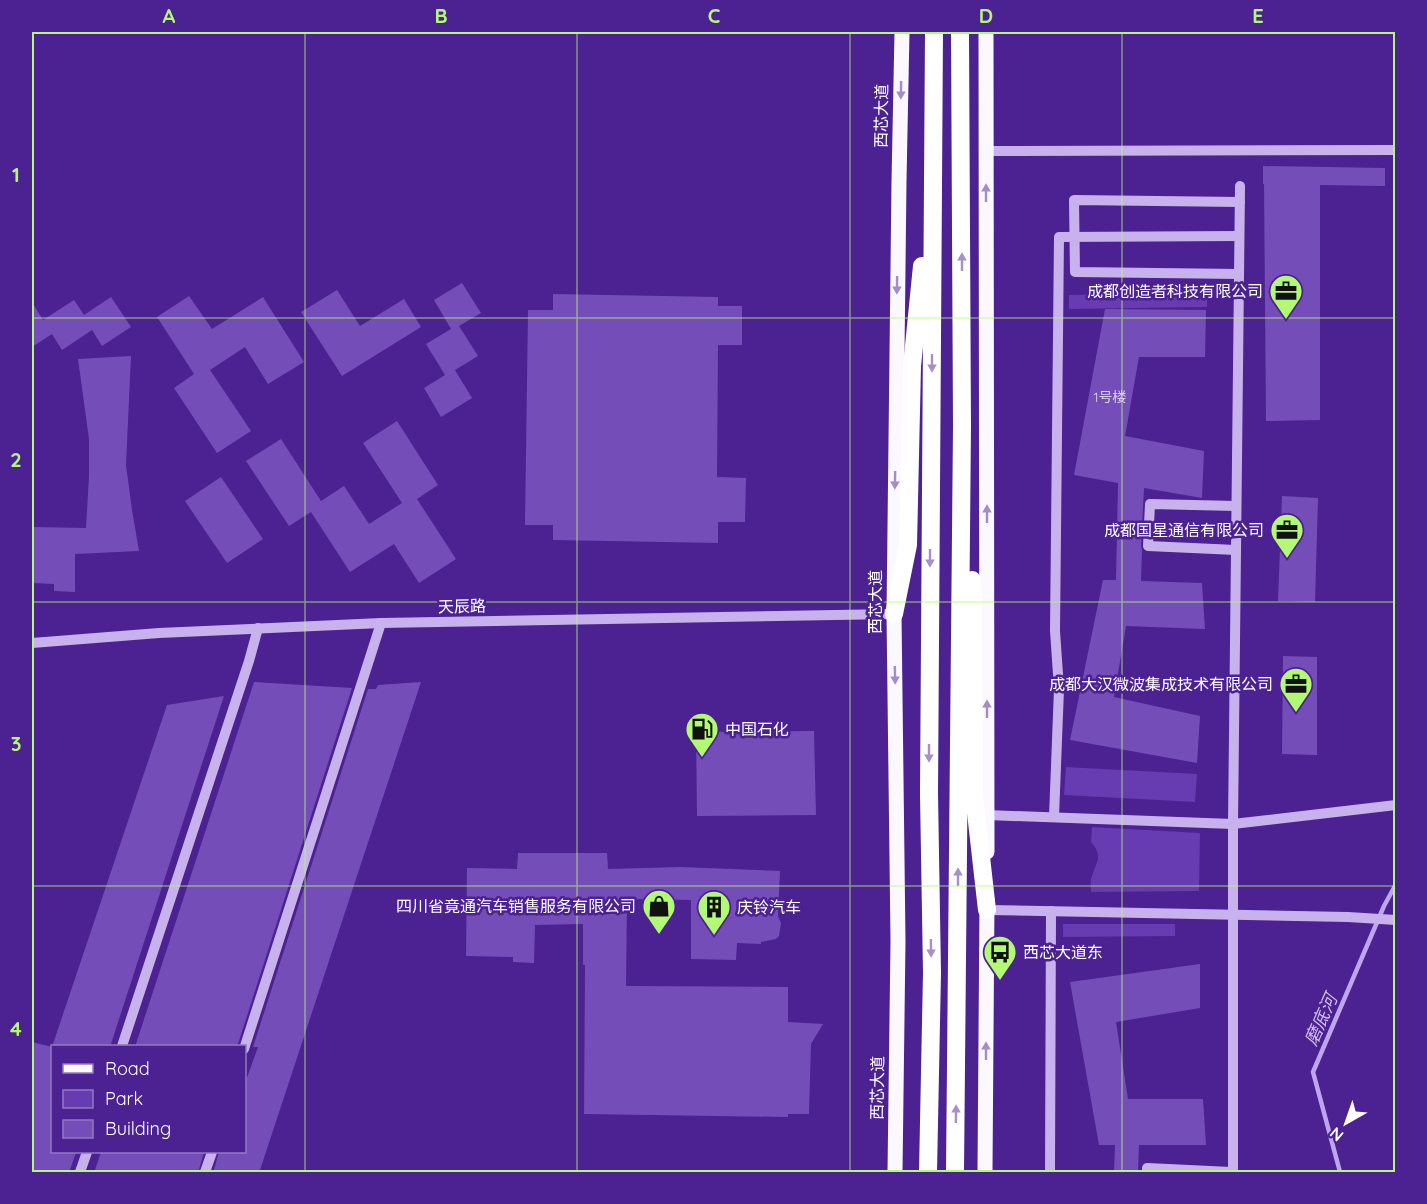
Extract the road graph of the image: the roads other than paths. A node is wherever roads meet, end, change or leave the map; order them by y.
1 (902, 32) edge
2 (934, 32) edge
3 (960, 32) edge
4 (986, 32) edge
5 (933, 142) junction
6 (1395, 150) edge
7 (986, 151) junction
8 (1240, 186) dead end
9 (1240, 202) junction
10 (1075, 236) junction
11 (1239, 236) junction
12 (1239, 274) junction
13 (962, 426) junction
14 (1236, 506) junction
15 (1236, 550) junction
16 (894, 614) junction
17 (381, 623) junction
18 (258, 628) junction
19 (32, 642) edge
20 (1395, 805) edge
21 (987, 815) junction
22 (1054, 818) junction
23 (1233, 824) junction
24 (987, 910) junction
25 (1051, 911) junction
26 (1232, 915) junction
27 (1394, 920) edge
28 (123, 1045) edge
29 (245, 1045) edge
30 (87, 1153) edge
31 (212, 1153) edge
32 (80, 1173) edge
33 (205, 1173) edge
34 (895, 1173) edge
35 (928, 1173) edge
36 (955, 1173) edge
37 (985, 1173) edge
38 (1050, 1173) edge
39 (1147, 1173) edge
40 (1232, 1173) edge

1 -> 16 main road, 西芯大道
2 - 5 highway
13 -> 3 highway
4 - 7 main road
5 - 16 highway
5 -> 35 highway
6 - 7 street
21 -> 7 main road
8 - 9 street
9 - 10 street
9 - 11 street
10 - 11 street
10 - 12 street
10 - 22 street
11 - 12 street
12 - 14 street
13 - 24 highway
36 -> 13 highway
14 - 15 street
14 - 15 street
15 - 23 street
16 - 17 street, 天辰路
16 -> 34 main road, 西芯大道
17 - 18 street, 天辰路
17 - 29 street
18 - 19 street, 天辰路
18 - 28 street
20 - 23 street
21 - 22 street
21 - 24 main road
22 - 23 street
23 - 26 street
24 - 25 street
37 -> 24 main road
25 - 26 street
25 - 38 street
26 - 27 street
26 - 40 street
30 - 32 street
31 - 33 street
39 - 40 street

